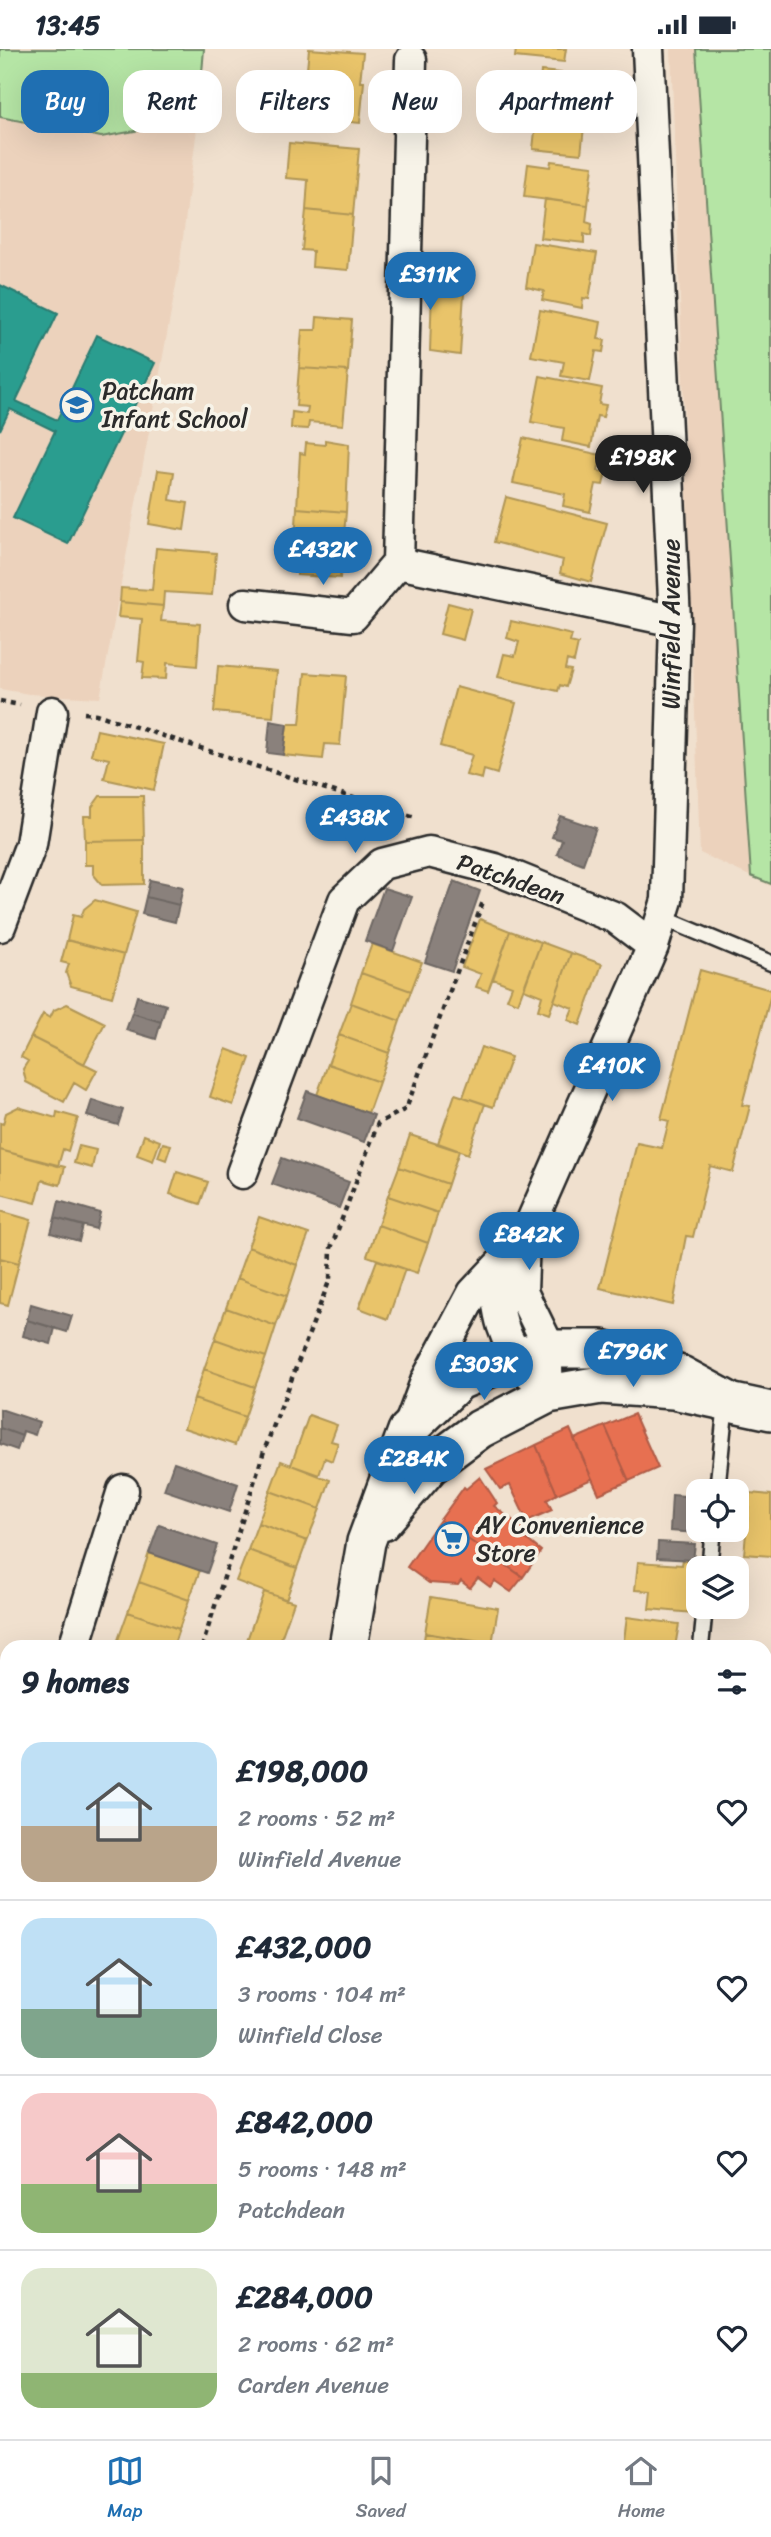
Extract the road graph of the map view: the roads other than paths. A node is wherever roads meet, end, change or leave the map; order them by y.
1 (648, 49) edge
2 (411, 60) dead end
3 (398, 563) junction
4 (245, 604) dead end
5 (675, 621) junction
6 (52, 712) road end
7 (662, 917) junction
8 (0, 926) edge
9 (653, 946) junction
10 (771, 963) edge
11 (242, 1173) dead end
12 (524, 1239) junction
13 (496, 1271) junction
14 (532, 1353) junction
15 (548, 1394) junction
16 (727, 1400) junction
17 (771, 1411) edge
18 (407, 1431) junction
19 (718, 1479) edge
20 (123, 1490) dead end
21 (366, 1542) junction
22 (704, 1619) edge
23 (76, 1640) edge
24 (349, 1640) edge
25 (702, 1640) edge

1 - 5 street, Winfield Avenue
2 - 3 street
3 - 4 street
3 - 5 street
5 - 7 street, Winfield Avenue
6 - 8 street
7 - 9 street, Winfield Avenue
7 - 10 lane
9 - 11 street, Patchdean
9 - 12 street
12 - 13 street
12 - 14 street
13 - 14 street
13 - 18 street
14 - 15 street
14 - 16 street
14 - 18 street
15 - 16 street
15 - 21 street
16 - 17 street
16 - 19 lane
18 - 21 street
20 - 23 street
21 - 24 street
22 - 25 lane

